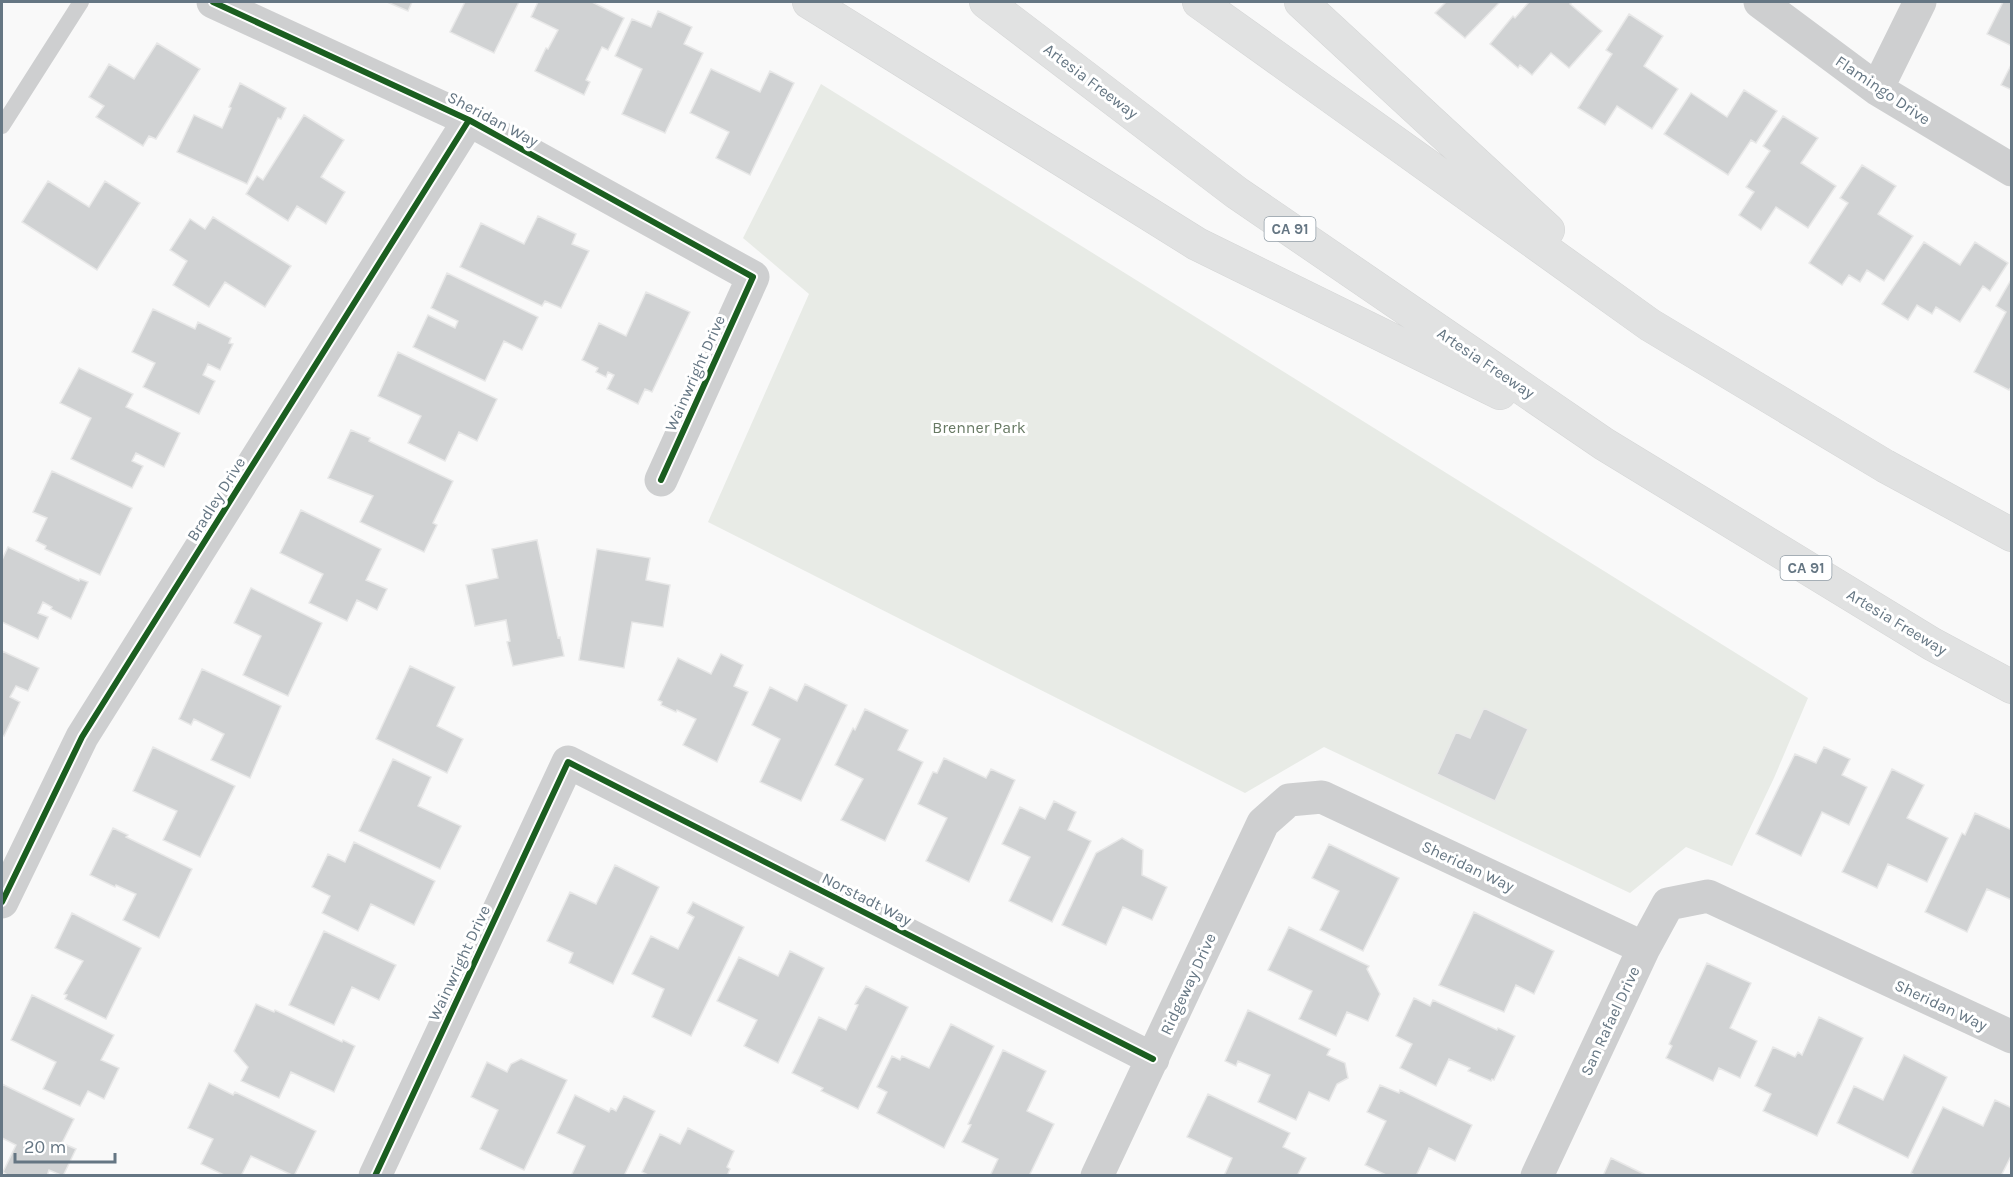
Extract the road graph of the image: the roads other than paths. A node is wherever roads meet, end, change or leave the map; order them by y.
1 (81, 2) edge
2 (213, 2) edge
3 (809, 2) edge
4 (986, 2) edge
5 (1199, 2) edge
6 (1301, 2) edge
7 (1760, 2) edge
8 (1920, 2) edge
9 (1877, 89) junction
10 (470, 120) junction
11 (2, 126) edge
12 (2012, 170) edge
13 (753, 277) joint
14 (1650, 325) junction
15 (1604, 444) junction
16 (661, 480) dead end
17 (2012, 536) edge
18 (2012, 687) edge
19 (568, 762) joint
20 (1289, 801) joint
21 (1708, 896) joint
22 (2, 902) edge
23 (1644, 948) junction
24 (2012, 1038) edge
25 (1153, 1059) junction
26 (375, 1176) edge
27 (1097, 1176) edge
28 (1537, 1176) edge

1 - 11 lane
2 - 10 street, Sheridan Way
3 - 15 highway
4 - 15 highway, Artesia Freeway / CA 91
5 - 14 highway
6 - 14 highway
7 - 9 street, Flamingo Drive
8 - 9 street
9 - 12 street, Flamingo Drive
10 - 13 street, Sheridan Way
10 - 22 street, Bradley Drive
13 - 16 street, Wainwright Drive
14 - 17 highway
15 - 18 highway, Artesia Freeway / CA 91
19 - 25 street, Norstadt Way
19 - 26 street, Wainwright Drive
20 - 23 street, Sheridan Way
20 - 25 street, Ridgeway Drive
21 - 23 street, San Rafael Drive
21 - 24 street, Sheridan Way
23 - 28 street, San Rafael Drive
25 - 27 street, Ridgeway Drive

